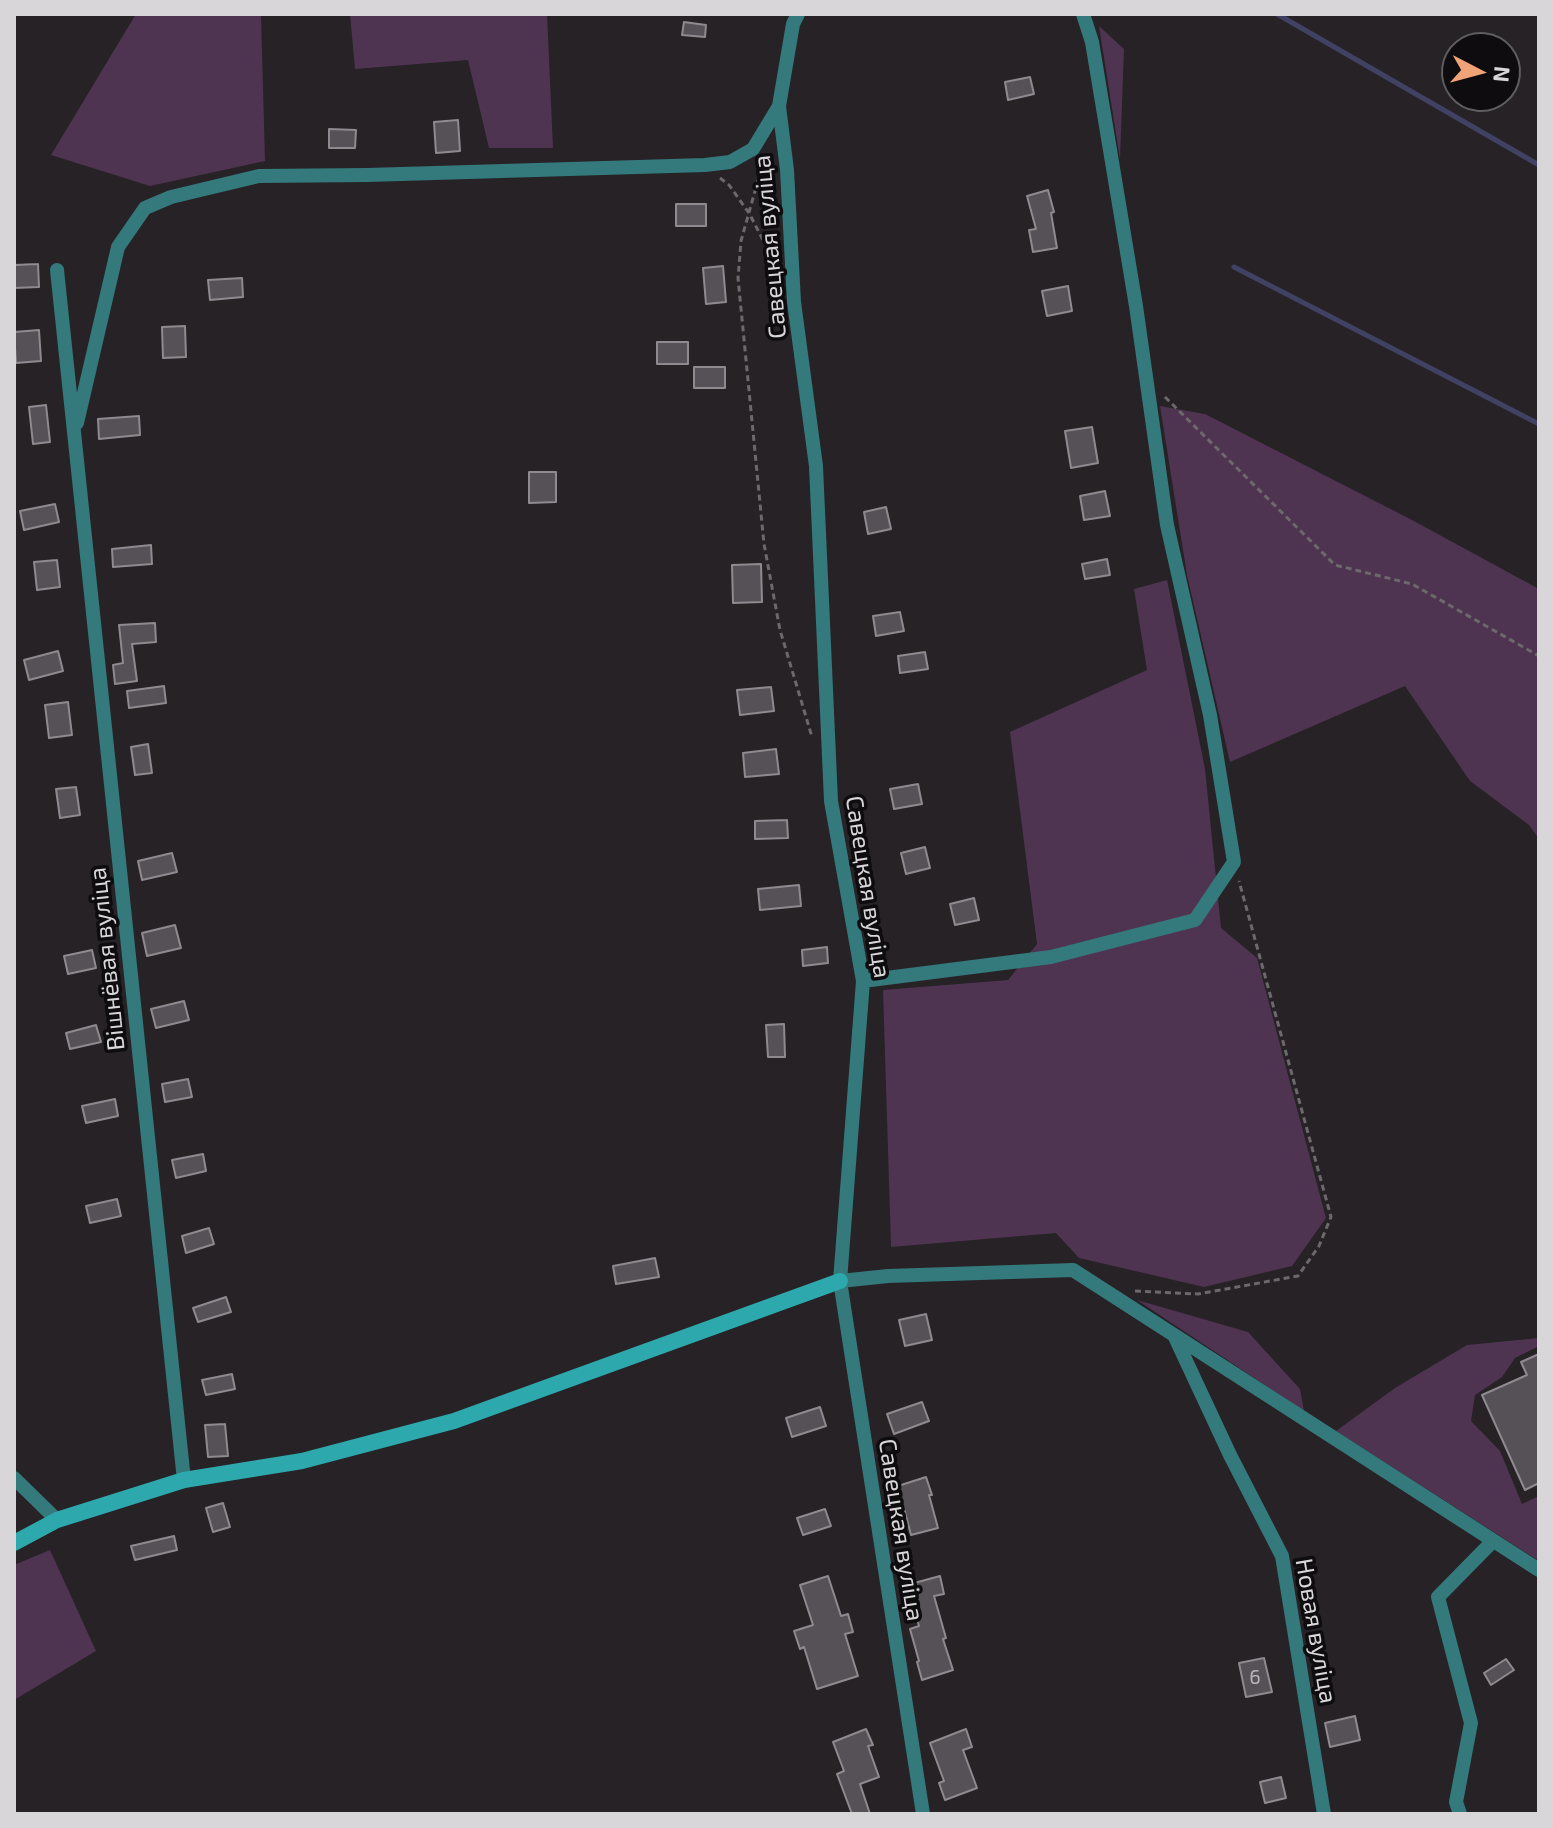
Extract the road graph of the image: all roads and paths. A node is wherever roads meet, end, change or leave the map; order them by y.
1 (798, 14) edge
2 (1083, 14) edge
3 (779, 106) junction
4 (765, 156) dead end
5 (705, 165) junction
6 (259, 176) joint
7 (749, 213) junction
8 (777, 267) dead end
9 (57, 270) dead end
10 (1146, 379) junction
11 (74, 434) junction
12 (1539, 656) edge
13 (814, 746) dead end
14 (1234, 862) junction
15 (863, 981) junction
16 (840, 1281) junction
17 (1136, 1291) dead end
18 (1174, 1335) junction
19 (14, 1478) edge
20 (184, 1480) junction
21 (57, 1520) junction
22 (1493, 1541) junction
23 (14, 1543) edge
24 (1539, 1570) edge
25 (923, 1814) edge
26 (1324, 1814) edge
27 (1460, 1814) edge

1 - 3 street, Савецкая вуліца
2 - 10 street
3 - 5 street, Савецкая вуліца
3 - 15 street, Савецкая вуліца
4 - 7 path
5 - 6 street, Савецкая вуліца
5 - 7 path
6 - 11 street, Вішнёвая вуліца
7 - 8 path
7 - 13 path
9 - 11 street, Вішнёвая вуліца
10 - 12 path
10 - 14 street
11 - 20 street, Вішнёвая вуліца
14 - 15 street
14 - 17 path
15 - 16 street, Савецкая вуліца
16 - 18 street
16 - 20 street
16 - 25 street, Савецкая вуліца
18 - 22 street
18 - 26 street, Новая вуліца
19 - 21 street
20 - 21 street
21 - 23 street
22 - 24 street
22 - 27 street

